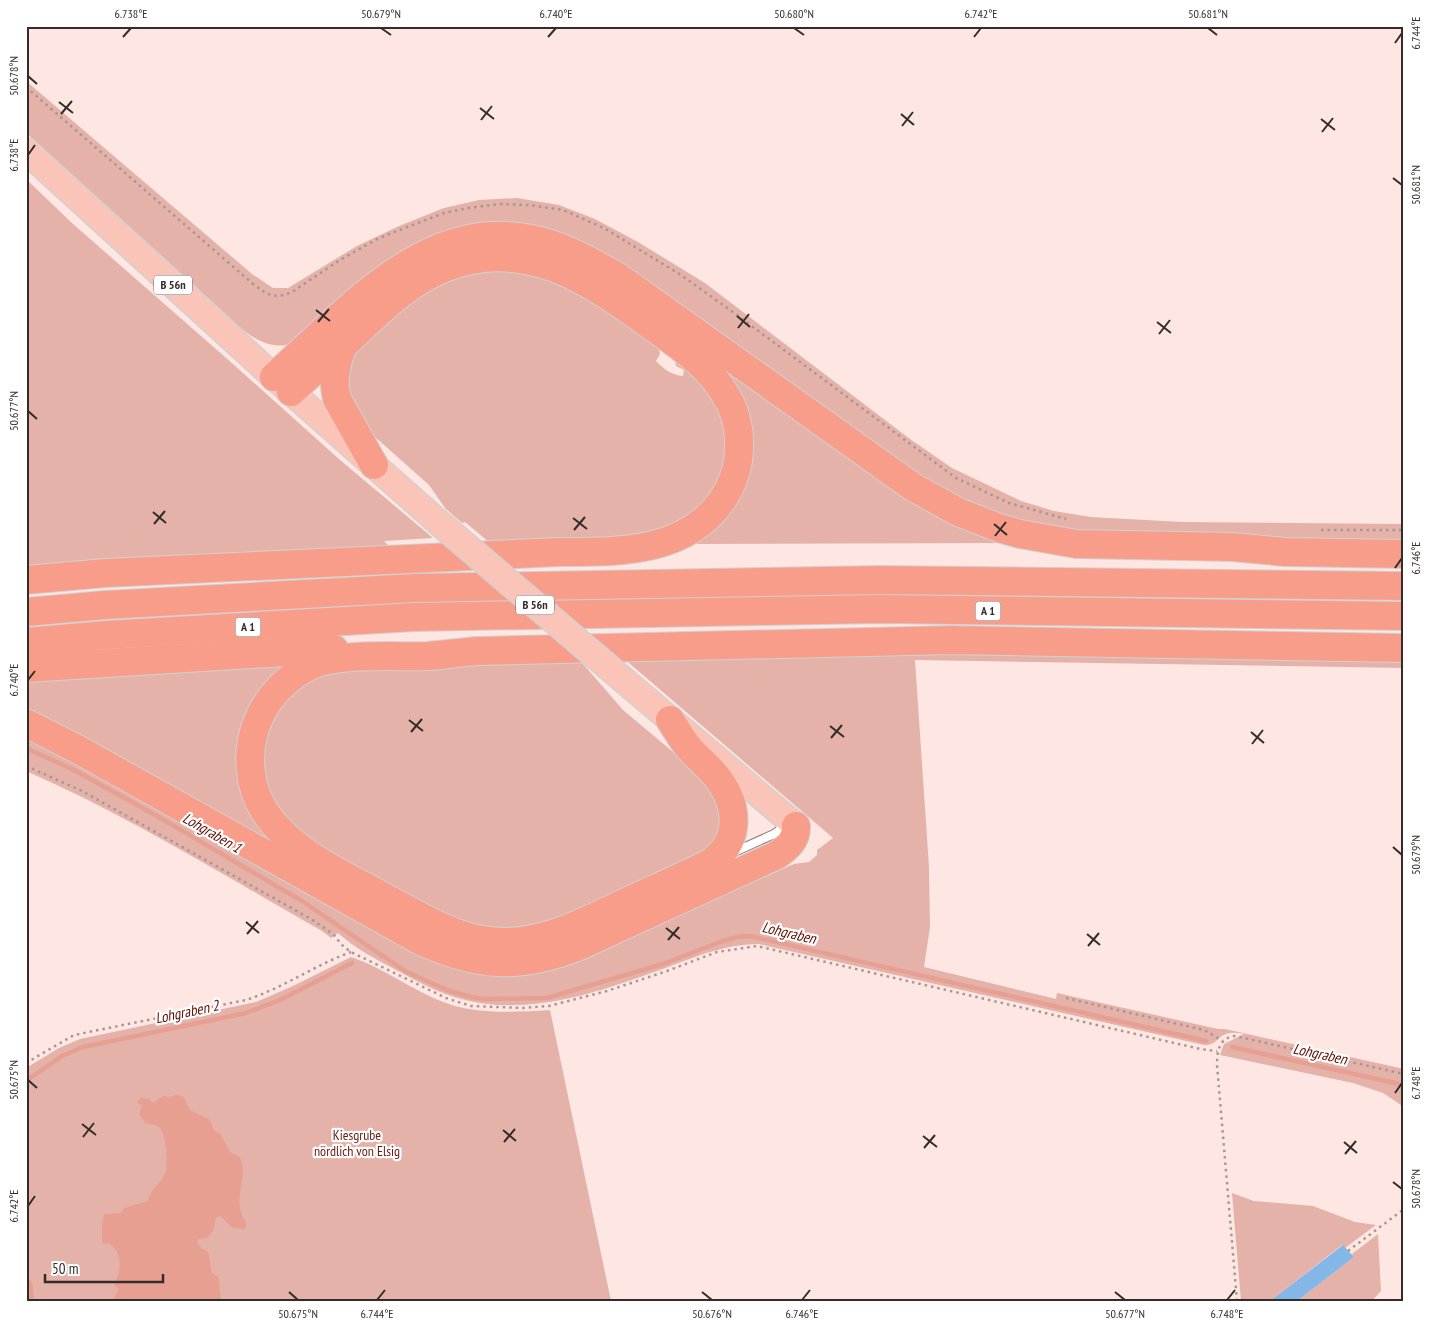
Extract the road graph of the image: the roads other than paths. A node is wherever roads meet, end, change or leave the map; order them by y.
1 (26, 151) edge
2 (343, 345) junction
3 (282, 385) junction
4 (374, 465) junction
5 (1285, 552) junction
6 (1404, 554) edge
7 (26, 580) edge
8 (880, 580) junction
9 (1404, 586) edge
10 (26, 612) edge
11 (1404, 616) edge
12 (26, 642) edge
13 (1404, 648) edge
14 (478, 650) junction
15 (26, 668) edge
16 (670, 720) junction
17 (26, 723) edge
18 (794, 824) junction
19 (717, 858) junction

1 - 3 main road, B 56n
2 - 3 highway
2 - 4 highway
2 - 7 highway
3 - 4 main road, B 56n
3 - 5 highway
4 - 16 main road, B 56n, bridge
5 - 6 highway
5 - 8 highway
8 - 9 highway, A 1
8 - 10 highway, A 1
11 - 12 highway, A 1
13 - 14 highway
14 - 15 highway
14 - 19 highway
16 - 18 main road, B 56n
16 - 19 highway
17 - 18 highway
18 - 19 lane

